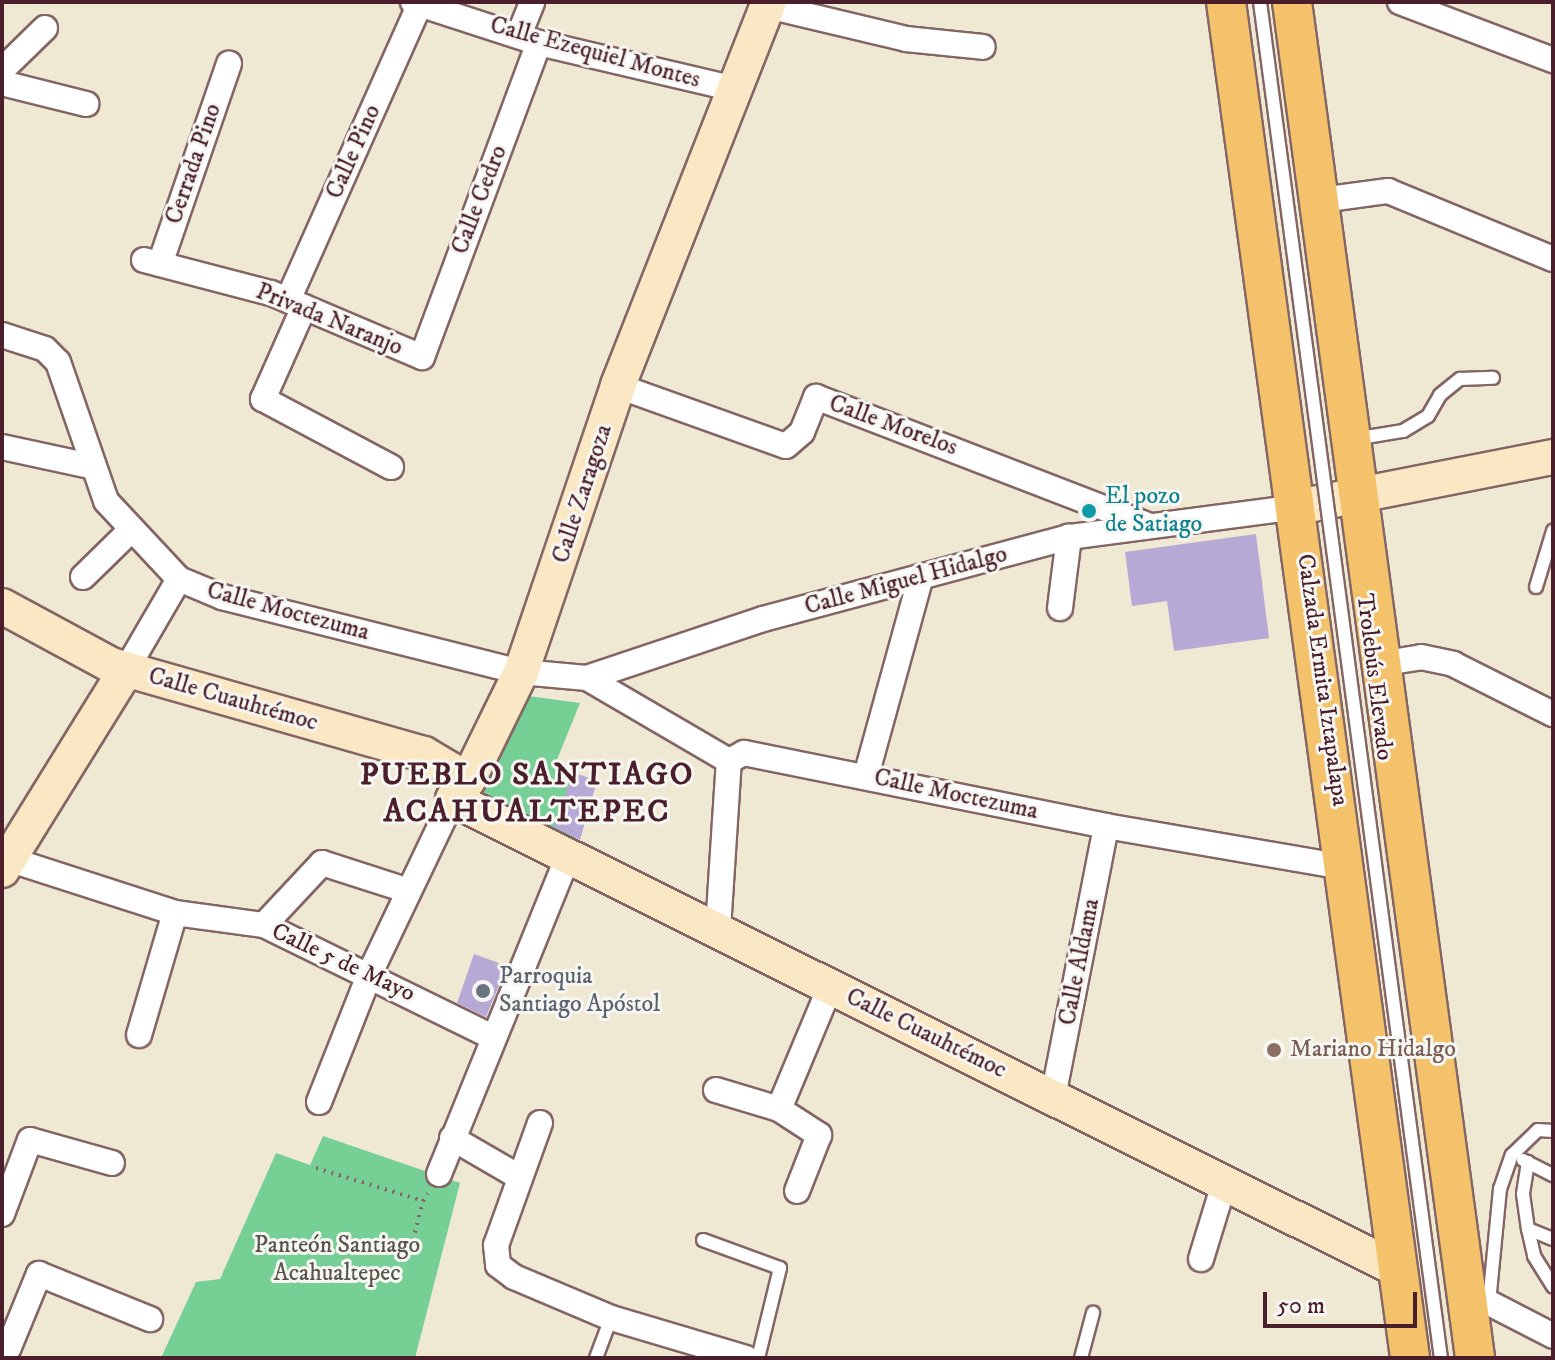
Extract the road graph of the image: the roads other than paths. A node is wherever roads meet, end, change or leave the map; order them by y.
1 (532, 2) edge
2 (1226, 2) edge
3 (1260, 2) edge
4 (1292, 2) edge
5 (1400, 2) edge
6 (416, 3) edge
7 (769, 4) edge
8 (45, 28) dead end
9 (529, 39) junction
10 (983, 47) dead end
11 (1553, 60) edge
12 (229, 64) dead end
13 (2, 70) edge
14 (2, 83) edge
15 (731, 88) junction
16 (86, 104) dead end
17 (1321, 200) junction
18 (1553, 259) edge
19 (152, 262) joint
20 (296, 303) junction
21 (2, 335) edge
22 (422, 357) joint
23 (1493, 378) dead end
24 (618, 386) junction
25 (1354, 439) junction
26 (2, 447) edge
27 (1553, 457) edge
28 (90, 466) junction
29 (391, 467) dead end
30 (1361, 490) junction
31 (1298, 507) junction
32 (1145, 524) junction
33 (130, 531) junction
34 (1552, 536) edge
35 (1069, 537) junction
36 (921, 576) junction
37 (83, 577) dead end
38 (179, 579) junction
39 (1536, 587) dead end
40 (2, 606) edge
41 (1060, 608) dead end
42 (1385, 663) junction
43 (126, 670) junction
44 (521, 672) junction
45 (587, 678) junction
46 (1553, 714) edge
47 (729, 761) junction
48 (866, 776) junction
49 (461, 790) junction
50 (1106, 826) junction
51 (568, 856) junction
52 (4, 862) edge
53 (1348, 868) junction
54 (409, 891) junction
55 (175, 913) junction
56 (264, 925) junction
57 (718, 929) junction
58 (370, 973) junction
59 (830, 987) junction
60 (139, 1035) dead end
61 (493, 1037) junction
62 (716, 1090) dead end
63 (1053, 1097) junction
64 (319, 1102) dead end
65 (779, 1109) junction
66 (540, 1123) dead end
67 (1553, 1131) edge
68 (452, 1138) junction
69 (1512, 1155) junction
70 (1528, 1162) junction
71 (112, 1163) dead end
72 (439, 1174) road end
73 (1553, 1175) edge
74 (519, 1177) junction
75 (1224, 1184) junction
76 (797, 1191) dead end
77 (1499, 1193) junction
78 (1523, 1194) junction
79 (2, 1214) edge
80 (1528, 1229) junction
81 (1553, 1239) edge
82 (703, 1240) dead end
83 (1201, 1259) dead end
84 (1399, 1270) junction
85 (1553, 1287) edge
86 (1478, 1297) junction
87 (1093, 1313) dead end
88 (611, 1318) junction
89 (150, 1319) dead end
90 (1553, 1336) edge
91 (5, 1351) edge
92 (685, 1351) edge
93 (596, 1358) edge
94 (746, 1358) edge
95 (758, 1358) edge
96 (1081, 1358) edge
97 (1410, 1358) edge
98 (1441, 1358) edge
99 (1475, 1358) edge

1 - 9 street, Calle Cedro
2 - 31 main road, Calzada Ermita Iztapalapa
3 - 98 lane, Trolebús Elevado, bridge
4 - 17 main road
5 - 11 street
6 - 9 street, Calle Ezequiel Montes
6 - 20 street, Calle Pino
7 - 10 street
7 - 15 street, Calle Zaragoza
8 - 13 street
9 - 15 street, Calle Ezequiel Montes
9 - 22 street, Calle Cedro
12 - 19 street, Cerrada Pino
14 - 16 street
15 - 24 street, Calle Zaragoza
17 - 18 street
17 - 25 main road
19 - 20 street, Privada Naranjo
20 - 22 street, Privada Naranjo
20 - 29 street, Calle Pino
21 - 28 street, Calle Moctezuma
23 - 25 lane
24 - 32 street, Calle Morelos
24 - 44 street, Calle Zaragoza
25 - 30 main road
26 - 28 street
27 - 30 street
28 - 33 street, Calle Moctezuma
30 - 31 street
30 - 42 main road
31 - 32 street, Calle Miguel Hidalgo
31 - 53 main road, Calzada Ermita Iztapalapa
32 - 35 street, Calle Miguel Hidalgo
33 - 37 street
33 - 38 street, Calle Moctezuma
34 - 39 lane
35 - 36 street, Calle Miguel Hidalgo
35 - 41 street
36 - 45 street, Calle Miguel Hidalgo
36 - 48 street
38 - 43 street
38 - 44 street, Calle Moctezuma
40 - 43 street, Calle Cuauhtémoc
42 - 46 street
42 - 86 main road
43 - 49 street, Calle Cuauhtémoc
43 - 52 street
44 - 45 street, Calle Miguel Hidalgo
44 - 49 street, Calle Zaragoza
45 - 47 street
47 - 48 street, Calle Moctezuma
47 - 57 street
48 - 50 street, Calle Moctezuma
49 - 51 street, Calle Cuauhtémoc
49 - 54 street, Calle Zaragoza
50 - 53 street, Calle Moctezuma
50 - 63 street, Calle Aldama
51 - 57 street, Calle Cuauhtémoc
51 - 61 street
52 - 55 street, Calle 5 de Mayo
53 - 84 main road, Calzada Ermita Iztapalapa
54 - 56 street
54 - 58 street, Calle Zaragoza
55 - 56 street, Calle 5 de Mayo
55 - 60 street
56 - 58 street, Calle 5 de Mayo
57 - 59 street, Calle Cuauhtémoc
58 - 61 street, Calle 5 de Mayo
58 - 64 street, Calle Zaragoza
59 - 63 street, Calle Cuauhtémoc
59 - 65 street
61 - 68 street
62 - 65 street
63 - 75 street, Calle Cuauhtémoc
65 - 76 street
66 - 74 street
67 - 69 lane
68 - 72 street
68 - 74 street
69 - 70 lane
69 - 77 lane
70 - 73 lane
70 - 78 lane
71 - 79 street
74 - 88 street
75 - 83 street
75 - 84 street, Calle Cuauhtémoc
77 - 78 lane
77 - 86 lane
78 - 80 lane
80 - 81 lane
80 - 85 lane
82 - 95 lane
84 - 97 main road, Calzada Ermita Iztapalapa
86 - 90 street
86 - 99 main road
87 - 96 lane
88 - 92 street
88 - 93 lane
89 - 91 street
92 - 94 street

